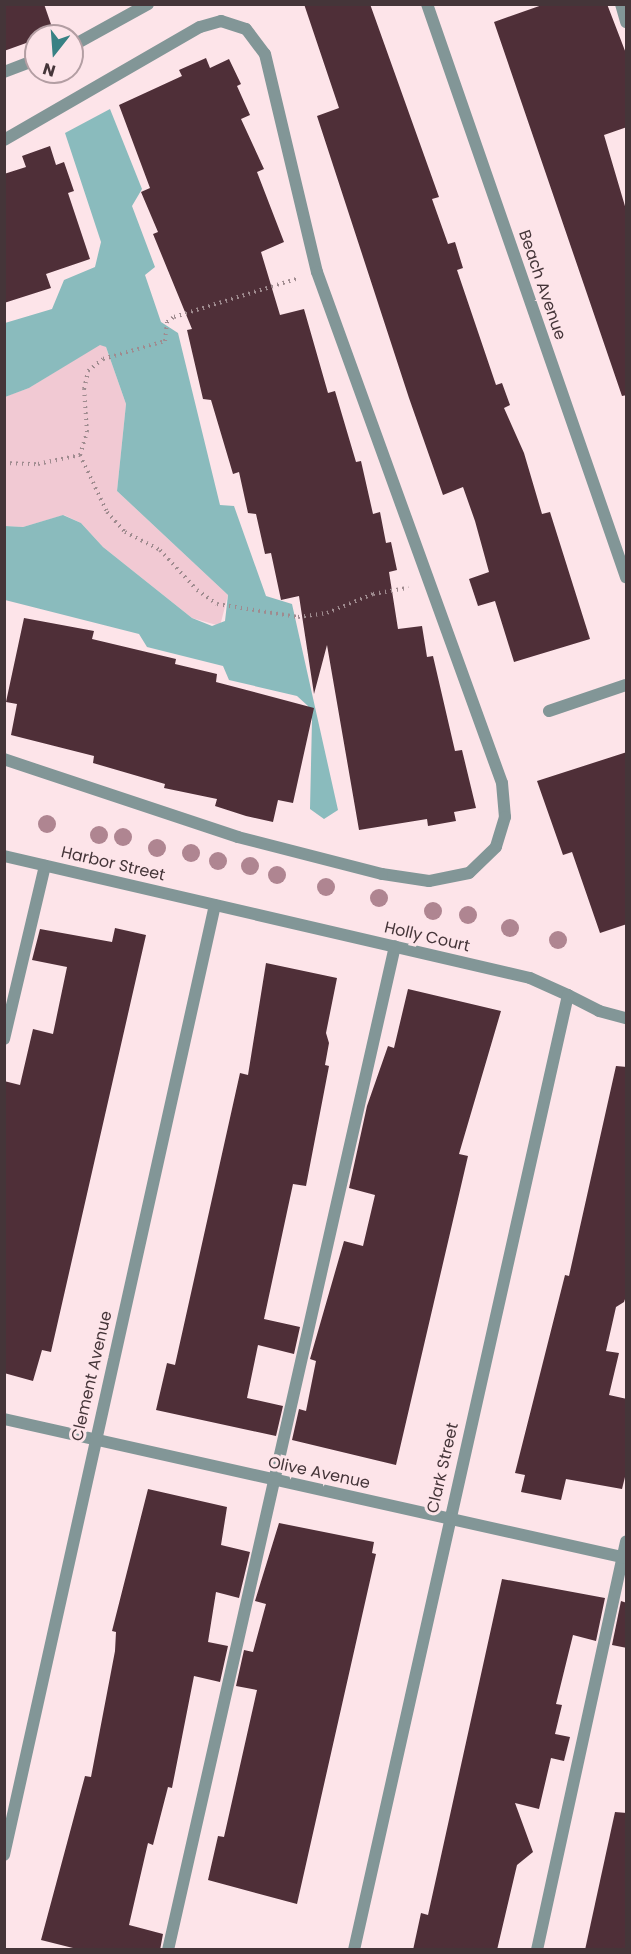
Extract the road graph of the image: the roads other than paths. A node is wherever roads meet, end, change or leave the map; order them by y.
1 (148, 4) edge
2 (427, 4) edge
3 (621, 4) edge
4 (627, 22) edge
5 (84, 39) edge
6 (24, 64) edge
7 (4, 72) edge
8 (4, 140) edge
9 (627, 577) edge
10 (627, 685) edge
11 (549, 711) dead end
12 (4, 759) edge
13 (4, 856) edge
14 (45, 866) junction
15 (215, 905) junction
16 (395, 946) junction
17 (568, 995) junction
18 (627, 1018) edge
19 (4, 1039) edge
20 (4, 1419) edge
21 (95, 1440) junction
22 (273, 1479) junction
23 (448, 1518) junction
24 (627, 1542) edge
25 (625, 1558) edge
26 (4, 1855) edge
27 (168, 1950) edge
28 (354, 1950) edge
29 (537, 1950) edge

1 - 5 street
2 - 9 street, Beach Avenue
3 - 4 street
6 - 7 street
8 - 12 street
10 - 11 street
13 - 14 street, Harbor Street
14 - 15 street, Harbor Street
14 - 19 street
15 - 16 street, Holly Court
15 - 21 street, Clement Avenue
16 - 17 street, Holly Court
16 - 22 street
17 - 18 street, Holly Court
17 - 23 street, Clark Street
20 - 21 street, Olive Avenue
21 - 22 street, Olive Avenue
21 - 26 street, Clement Avenue
22 - 23 street, Olive Avenue
22 - 27 street
23 - 25 street, Olive Avenue
23 - 28 street, Clark Street
24 - 25 street
25 - 29 street

